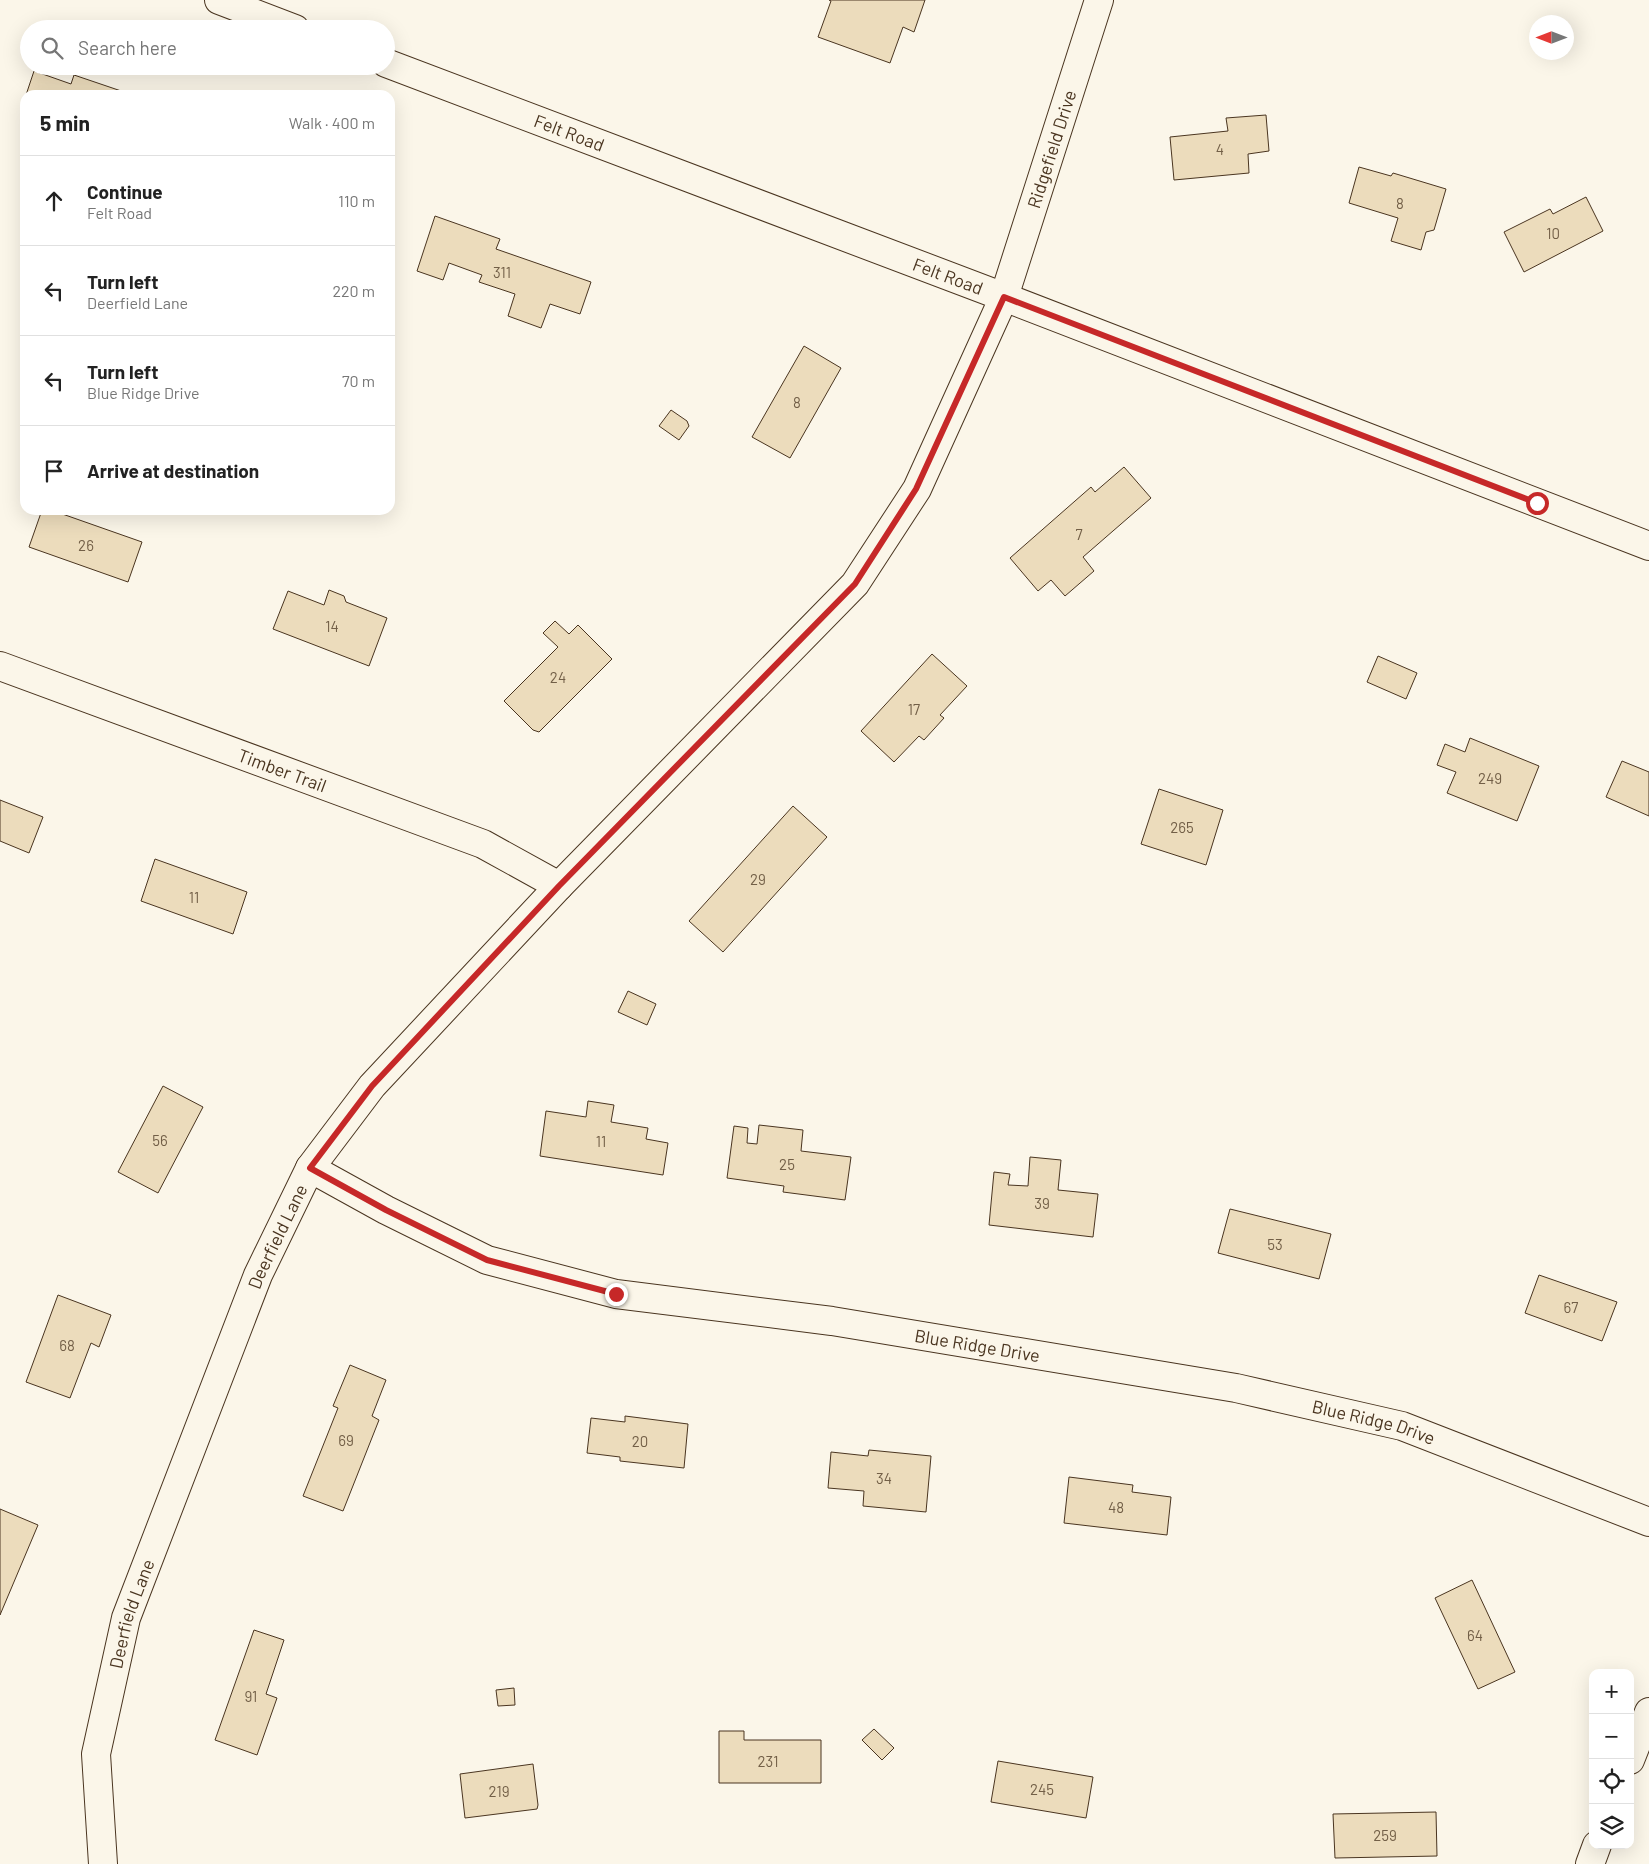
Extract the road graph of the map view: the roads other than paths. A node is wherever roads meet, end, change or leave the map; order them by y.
1 (219, 0) edge
2 (1099, 0) edge
3 (271, 20) edge
4 (395, 66) edge
5 (1004, 297) junction
6 (1649, 546) edge
7 (0, 666) edge
8 (559, 886) junction
9 (310, 1168) junction
10 (1649, 1522) edge
11 (1649, 1712) edge
12 (1630, 1759) edge
13 (1596, 1849) edge
14 (103, 1864) edge
15 (1590, 1864) edge

1 - 3 street
2 - 5 street, Ridgefield Drive
4 - 5 street, Felt Road
5 - 6 street, Felt Road
5 - 8 street, Deerfield Lane
7 - 8 street, Timber Trail
8 - 9 street, Deerfield Lane
9 - 10 street, Blue Ridge Drive
9 - 14 street, Deerfield Lane
11 - 12 street
13 - 15 street

